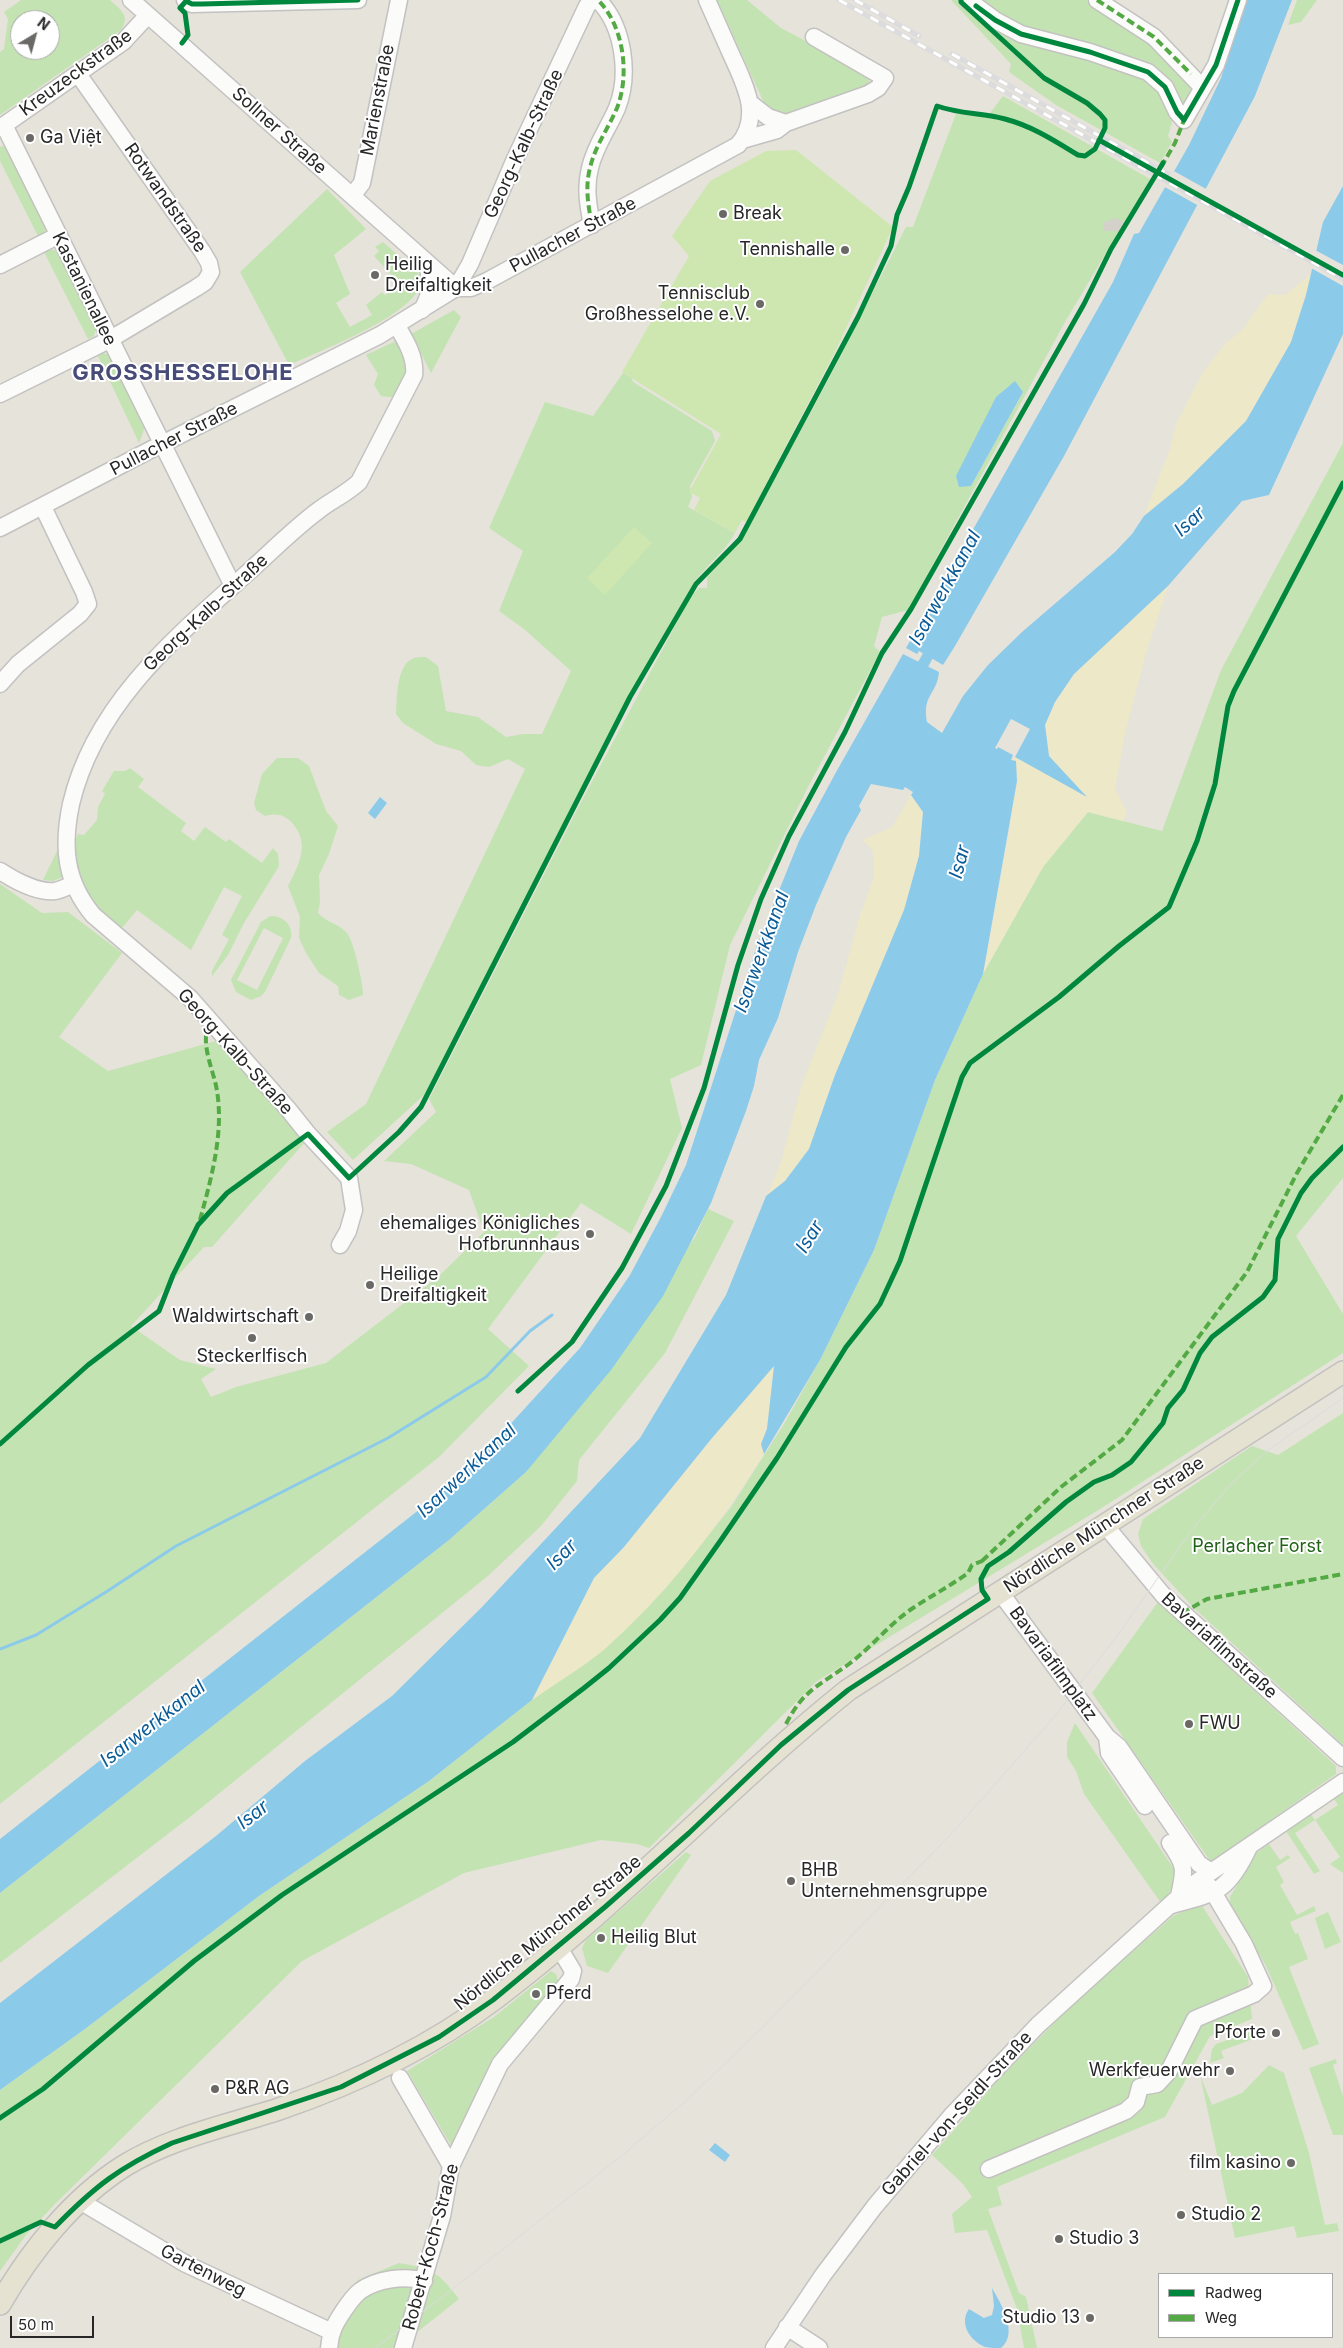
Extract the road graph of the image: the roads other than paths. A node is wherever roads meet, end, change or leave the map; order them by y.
1 (131, 0) edge
2 (358, 0) edge
3 (399, 0) edge
4 (592, 0) edge
5 (598, 0) edge
6 (707, 0) edge
7 (968, 0) edge
8 (1097, 0) edge
9 (1238, 0) edge
10 (185, 1) edge
11 (148, 15) junction
12 (814, 37) dead end
13 (78, 74) junction
14 (1202, 87) junction
15 (750, 103) junction
16 (786, 123) junction
17 (2, 127) edge
18 (742, 140) junction
19 (352, 196) junction
20 (592, 224) junction
21 (59, 235) junction
22 (426, 262) junction
23 (0, 265) edge
24 (456, 288) junction
25 (422, 310) junction
26 (397, 326) junction
27 (109, 340) junction
28 (0, 394) edge
29 (161, 444) junction
30 (42, 507) junction
31 (0, 528) edge
32 (233, 586) junction
33 (0, 684) edge
34 (0, 871) edge
35 (73, 884) junction
36 (340, 1245) dead end
37 (1343, 1372) edge
38 (1104, 1524) junction
39 (994, 1595) junction
40 (1107, 1737) junction
41 (1343, 1758) edge
42 (1343, 1782) edge
43 (1250, 1845) junction
44 (1211, 1884) junction
45 (1174, 1901) junction
46 (558, 1946) junction
47 (400, 2078) dead end
48 (450, 2166) junction
49 (989, 2169) dead end
50 (80, 2201) junction
51 (424, 2281) junction
52 (0, 2304) edge
53 (787, 2327) junction
54 (332, 2332) junction
55 (329, 2348) edge
56 (403, 2348) edge
57 (774, 2348) edge
58 (819, 2348) edge

1 - 11 street, Sollner Straße
2 - 10 street
3 - 19 street, Marienstraße
4 - 24 street, Georg-Kalb-Straße
5 - 20 street
6 - 15 street
7 - 14 street
8 - 14 street
9 - 14 street
11 - 13 street, Kreuzeckstraße
11 - 19 street, Sollner Straße
12 - 16 street
13 - 17 street, Kreuzeckstraße
13 - 27 street, Rotwandstraße
15 - 16 street
15 - 18 street
16 - 18 street
17 - 21 street, Kastanienallee
18 - 20 street, Pullacher Straße
19 - 22 street, Sollner Straße
20 - 24 street, Pullacher Straße
21 - 23 street
21 - 27 street, Kastanienallee
22 - 24 street, Sollner Straße
22 - 25 street
24 - 25 street, Pullacher Straße
25 - 26 street, Pullacher Straße
26 - 29 street, Pullacher Straße
26 - 32 street, Georg-Kalb-Straße
27 - 28 street
27 - 29 street, Kastanienallee
29 - 30 street, Pullacher Straße
29 - 32 street, Kastanienallee
30 - 31 street, Pullacher Straße
30 - 33 street
32 - 35 street, Georg-Kalb-Straße
34 - 35 street
35 - 36 street, Georg-Kalb-Straße
37 - 38 main road, Nördliche Münchner Straße
38 - 39 main road, Nördliche Münchner Straße
38 - 41 street, Bavariafilmstraße
39 - 40 street, Bavariafilmplatz
39 - 46 main road, Nördliche Münchner Straße
40 - 44 street, Bavariafilmplatz
40 - 45 street, Bavariafilmplatz
42 - 43 street, Gabriel-von-Seidl-Straße
43 - 44 street, Gabriel-von-Seidl-Straße
43 - 44 street, Gabriel-von-Seidl-Straße
44 - 45 street, Gabriel-von-Seidl-Straße
44 - 45 street, Gabriel-von-Seidl-Straße
44 - 49 street, Bavariafilmplatz
45 - 53 street, Gabriel-von-Seidl-Straße
46 - 48 street, Robert-Koch-Straße
46 - 50 main road, Nördliche Münchner Straße
47 - 48 street
48 - 51 street, Robert-Koch-Straße
50 - 52 main road, Nördliche Münchner Straße
50 - 54 street, Gartenweg
51 - 54 street
51 - 56 street, Robert-Koch-Straße
53 - 57 street, Gabriel-von-Seidl-Straße
53 - 58 street
54 - 55 street

